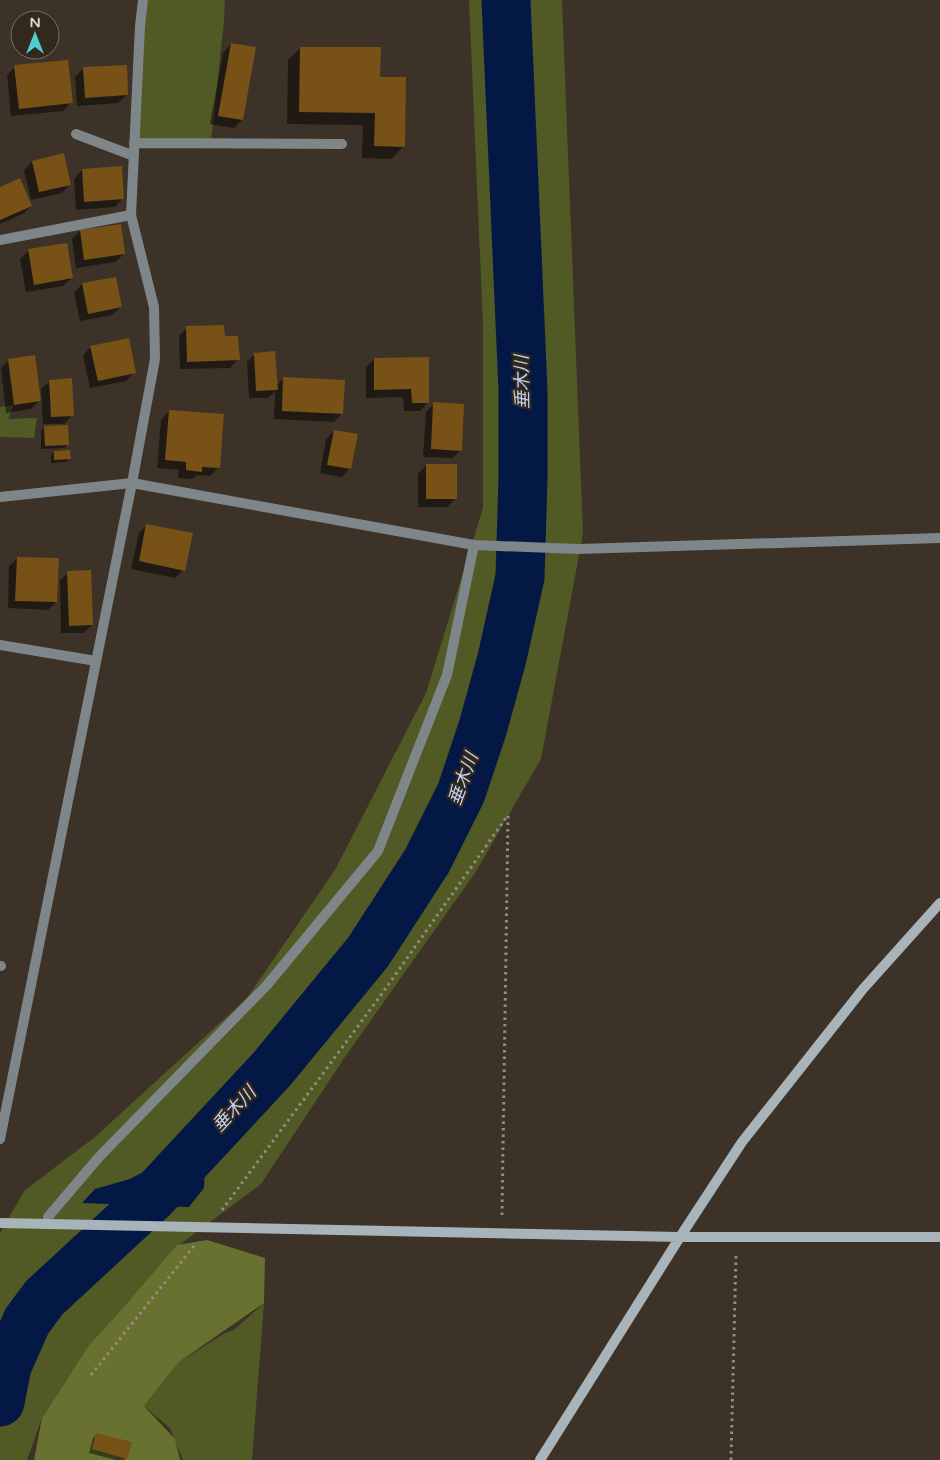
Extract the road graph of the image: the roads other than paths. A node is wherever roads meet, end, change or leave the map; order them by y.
1 (143, 0) edge
2 (76, 134) dead end
3 (134, 143) junction
4 (342, 144) dead end
5 (134, 156) junction
6 (131, 215) junction
7 (0, 240) edge
8 (132, 483) junction
9 (0, 497) edge
10 (940, 538) edge
11 (474, 545) junction
12 (0, 645) edge
13 (96, 661) junction
14 (940, 903) edge
15 (0, 1139) edge
16 (48, 1217) dead end
17 (0, 1223) edge
18 (680, 1236) junction
19 (940, 1237) edge
20 (540, 1460) edge

1 - 3 street
2 - 5 street
3 - 4 street
3 - 5 street
5 - 6 street
6 - 7 street
6 - 8 street
8 - 9 street
8 - 11 street
8 - 13 street
10 - 11 street
11 - 16 street
12 - 13 street
13 - 15 street
14 - 18 street
17 - 18 street
18 - 19 street
18 - 20 street

